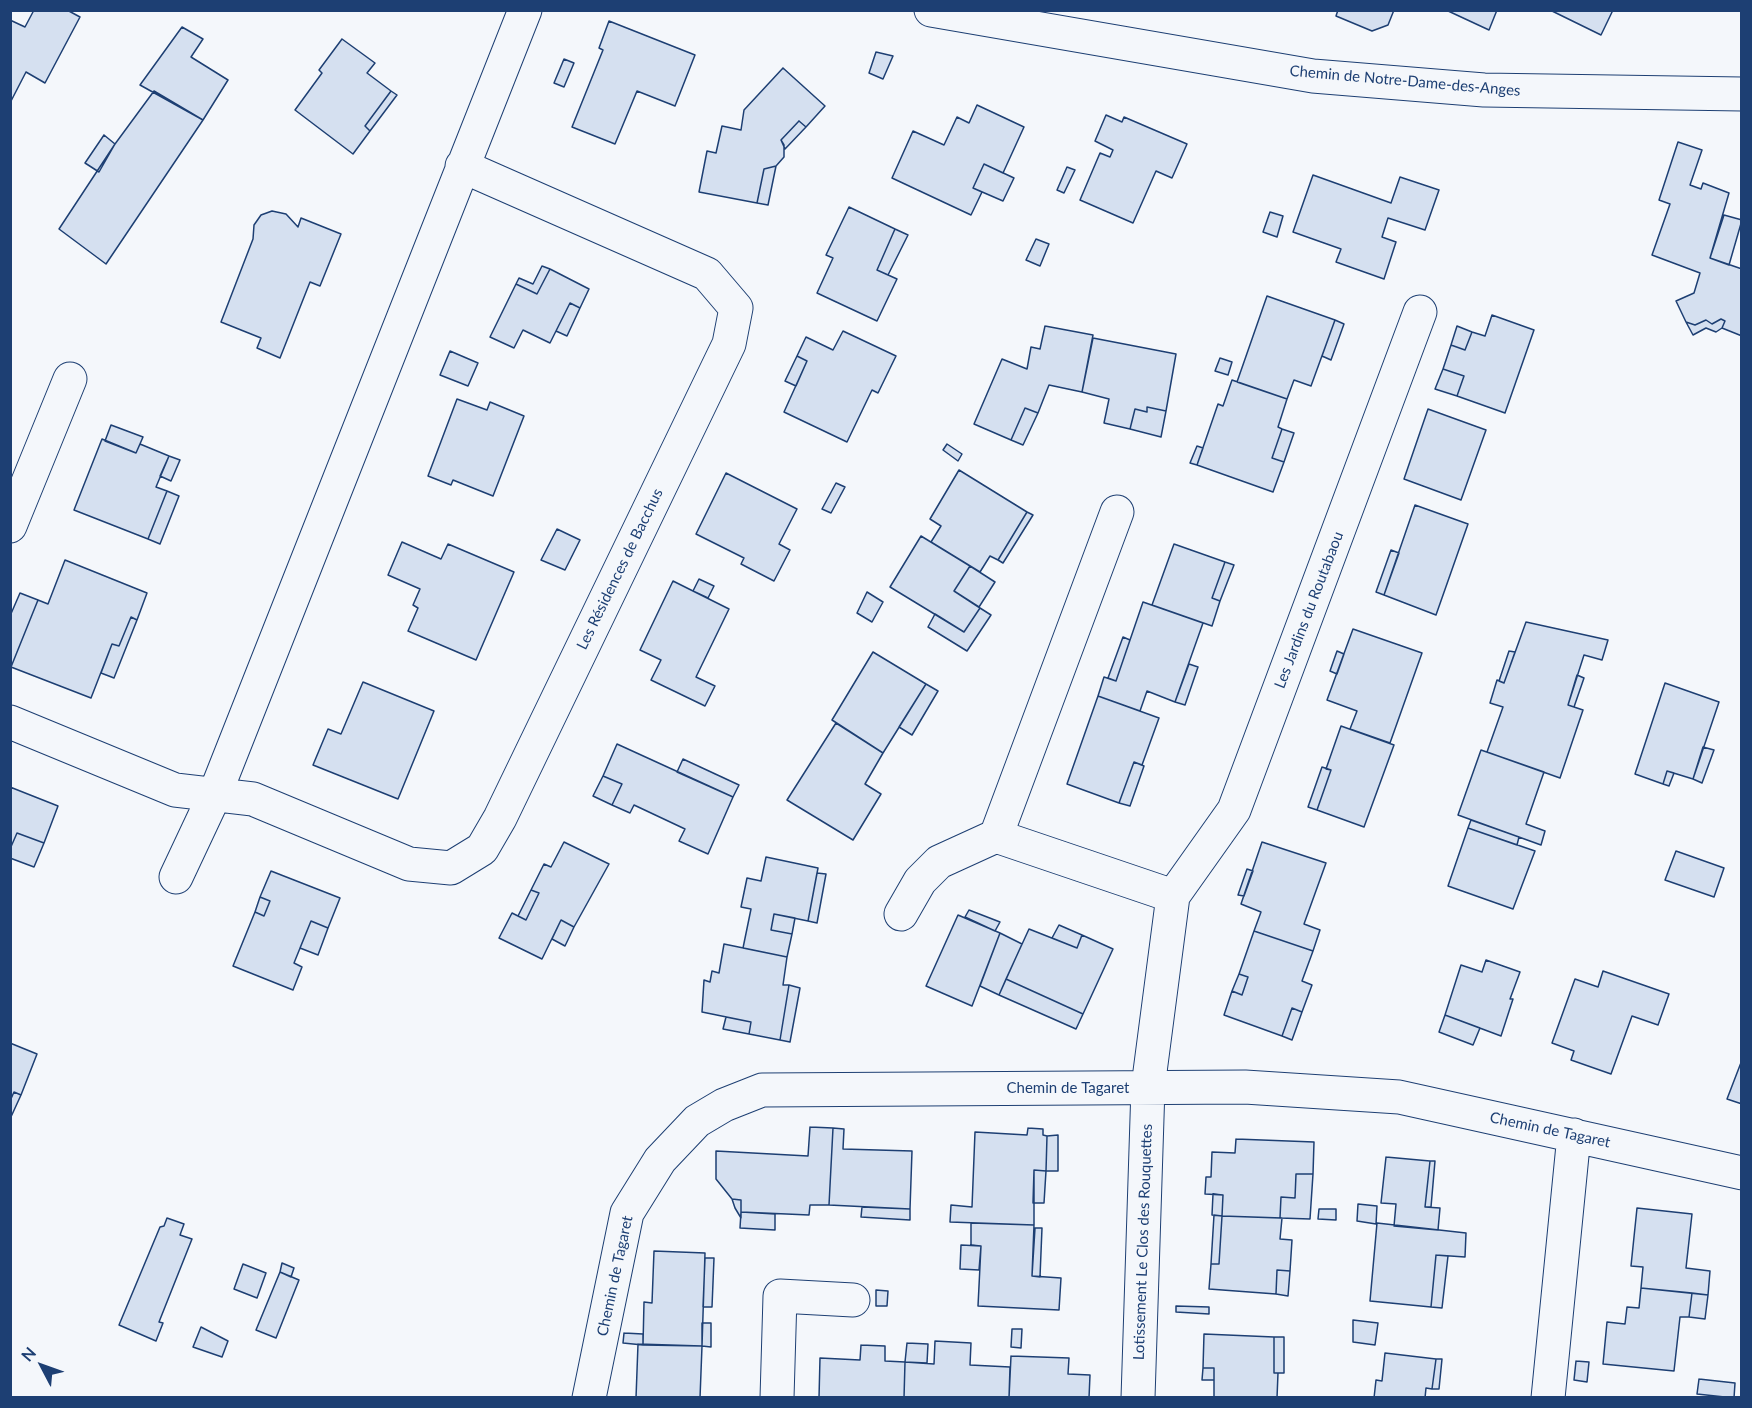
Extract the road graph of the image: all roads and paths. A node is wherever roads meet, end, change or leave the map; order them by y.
1 (525, 10) edge
2 (931, 10) edge
3 (1742, 94) edge
4 (462, 166) junction
5 (1420, 312) dead end
6 (70, 380) dead end
7 (1117, 512) dead end
8 (10, 526) edge
9 (10, 722) edge
10 (215, 794) junction
11 (996, 836) junction
12 (176, 877) dead end
13 (1173, 896) junction
14 (901, 914) dead end
15 (1148, 1087) junction
16 (1574, 1135) junction
17 (1742, 1173) edge
18 (853, 1300) dead end
19 (589, 1398) edge
20 (777, 1398) edge
21 (1138, 1398) edge
22 (1548, 1398) edge

1 - 4 street
2 - 3 street, Chemin de Notre-Dame-des-Anges
4 - 10 street
4 - 10 street, Les Résidences de Bacchus
5 - 13 street, Les Jardins du Routabaou
6 - 8 street
7 - 11 street
9 - 10 street, Les Résidences de Bacchus
10 - 12 street
11 - 13 street
11 - 14 street
13 - 15 street, Les Jardins du Routabaou
15 - 16 street, Chemin de Tagaret
15 - 19 street, Chemin de Tagaret
15 - 21 street, Lotissement Le Clos des Rouquettes
16 - 17 street, Chemin de Tagaret
16 - 22 street
18 - 20 street

